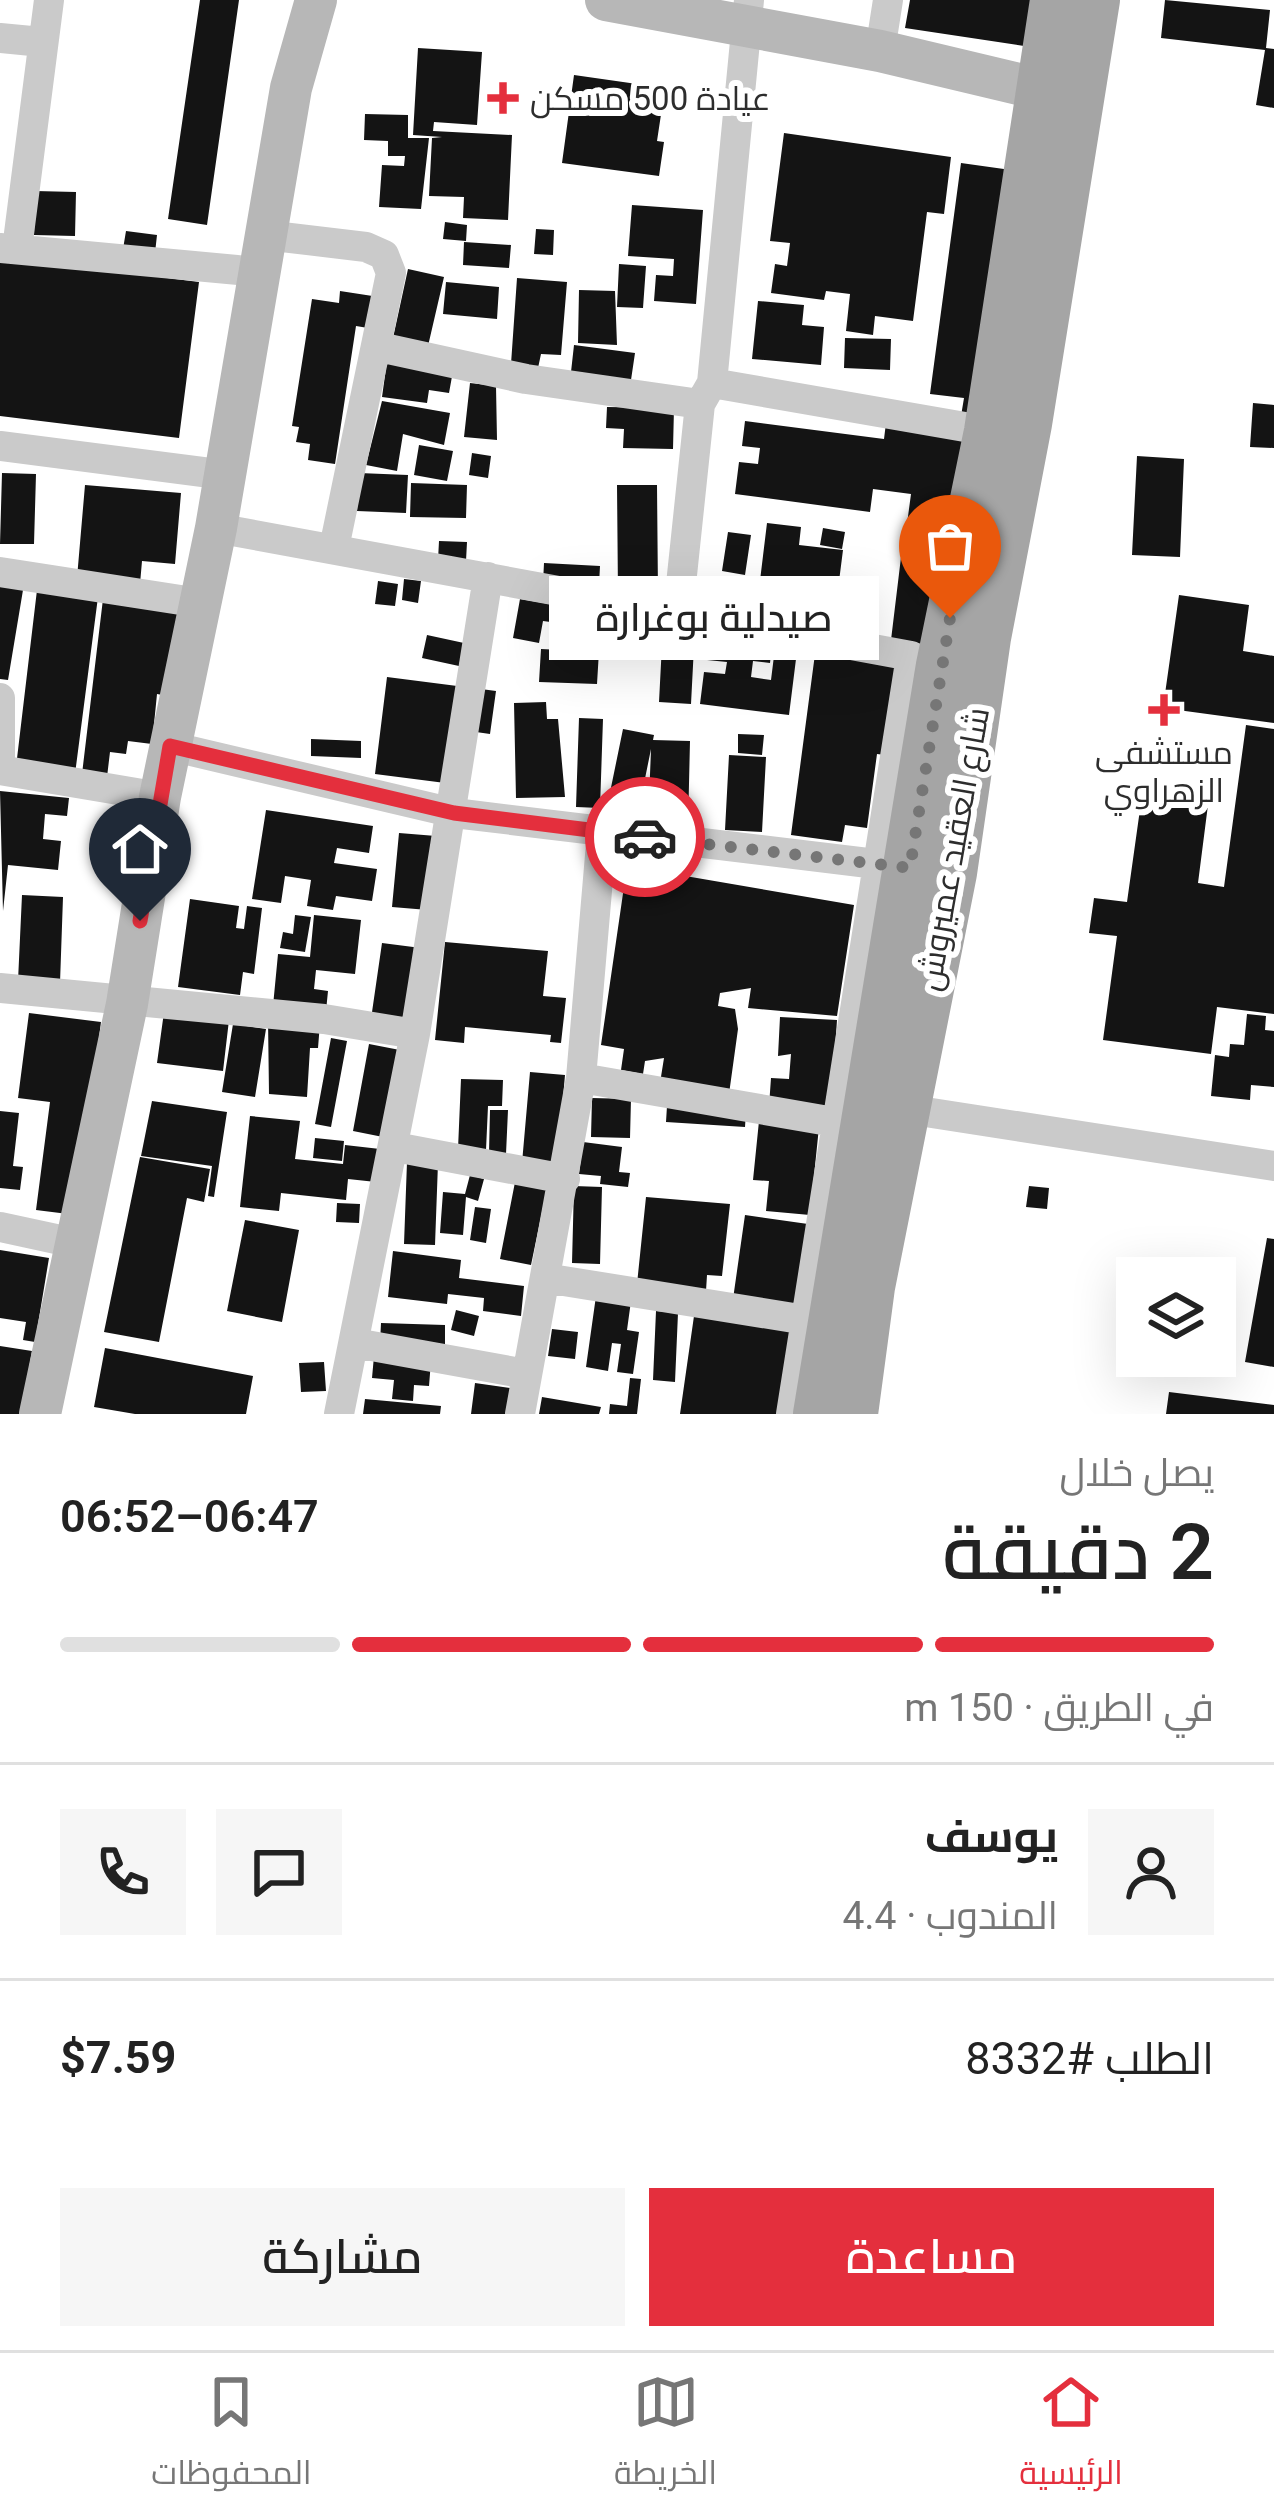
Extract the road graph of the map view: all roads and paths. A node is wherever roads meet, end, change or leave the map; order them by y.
1 (49, 0) edge
2 (316, 0) edge
3 (888, 0) edge
4 (1054, 0) edge
5 (1096, 0) edge
6 (630, 2) edge
7 (748, 13) edge
8 (0, 38) edge
9 (42, 42) junction
10 (880, 51) junction
11 (1060, 95) junction
12 (8, 248) edge
13 (262, 253) junction
14 (380, 347) junction
15 (706, 394) junction
16 (988, 431) junction
17 (0, 446) edge
18 (226, 475) junction
19 (216, 528) junction
20 (334, 548) junction
21 (0, 572) edge
22 (488, 577) junction
23 (200, 602) junction
24 (678, 613) junction
25 (926, 661) junction
26 (0, 698) edge
27 (170, 746) junction
28 (0, 770) edge
29 (160, 796) junction
30 (454, 813) junction
31 (602, 832) junction
32 (913, 868) junction
33 (0, 988) edge
34 (128, 1004) junction
35 (416, 1034) junction
36 (580, 1078) junction
37 (871, 1116) junction
38 (394, 1147) junction
39 (1274, 1166) edge
40 (565, 1179) junction
41 (0, 1227) edge
42 (79, 1244) junction
43 (545, 1278) junction
44 (806, 1320) junction
45 (355, 1343) junction
46 (526, 1374) junction
47 (40, 1414) edge
48 (339, 1414) edge
49 (520, 1414) edge
50 (791, 1414) edge
51 (817, 1414) edge
52 (854, 1414) edge

1 - 9 street
2 - 13 street
3 - 10 street
4 - 11 main road, شارع العقيد عميروش
5 - 11 main road, شارع العقيد عميروش
6 - 7 street
7 - 10 street
7 - 15 street
8 - 9 street
9 - 12 street
10 - 11 street
11 - 16 main road, شارع العقيد عميروش
11 - 32 main road, شارع العقيد عميروش
12 - 13 street
13 - 14 street
13 - 18 street
14 - 15 street
14 - 20 street
15 - 16 street
15 - 24 street
16 - 25 main road, شارع العقيد عميروش
17 - 18 street
18 - 19 street
19 - 20 street
19 - 23 street
20 - 22 street
21 - 23 street
22 - 24 street
22 - 30 street
23 - 27 street
24 - 25 street
25 - 32 main road, شارع العقيد عميروش
26 - 28 street
27 - 29 street
27 - 30 street
28 - 29 street
29 - 34 street
30 - 31 street
30 - 35 street
31 - 32 street
31 - 36 street
32 - 37 main road, شارع العقيد عميروش
33 - 34 street
34 - 35 street
34 - 42 street
35 - 38 street
36 - 37 street
36 - 40 street
37 - 39 street
37 - 44 street
37 - 51 main road, شارع العقيد عميروش
37 - 52 main road, شارع العقيد عميروش
38 - 40 street
38 - 45 street
40 - 43 street
41 - 42 street
42 - 47 street
43 - 44 street
43 - 46 street
44 - 50 street
45 - 46 street
45 - 48 street
46 - 49 street

